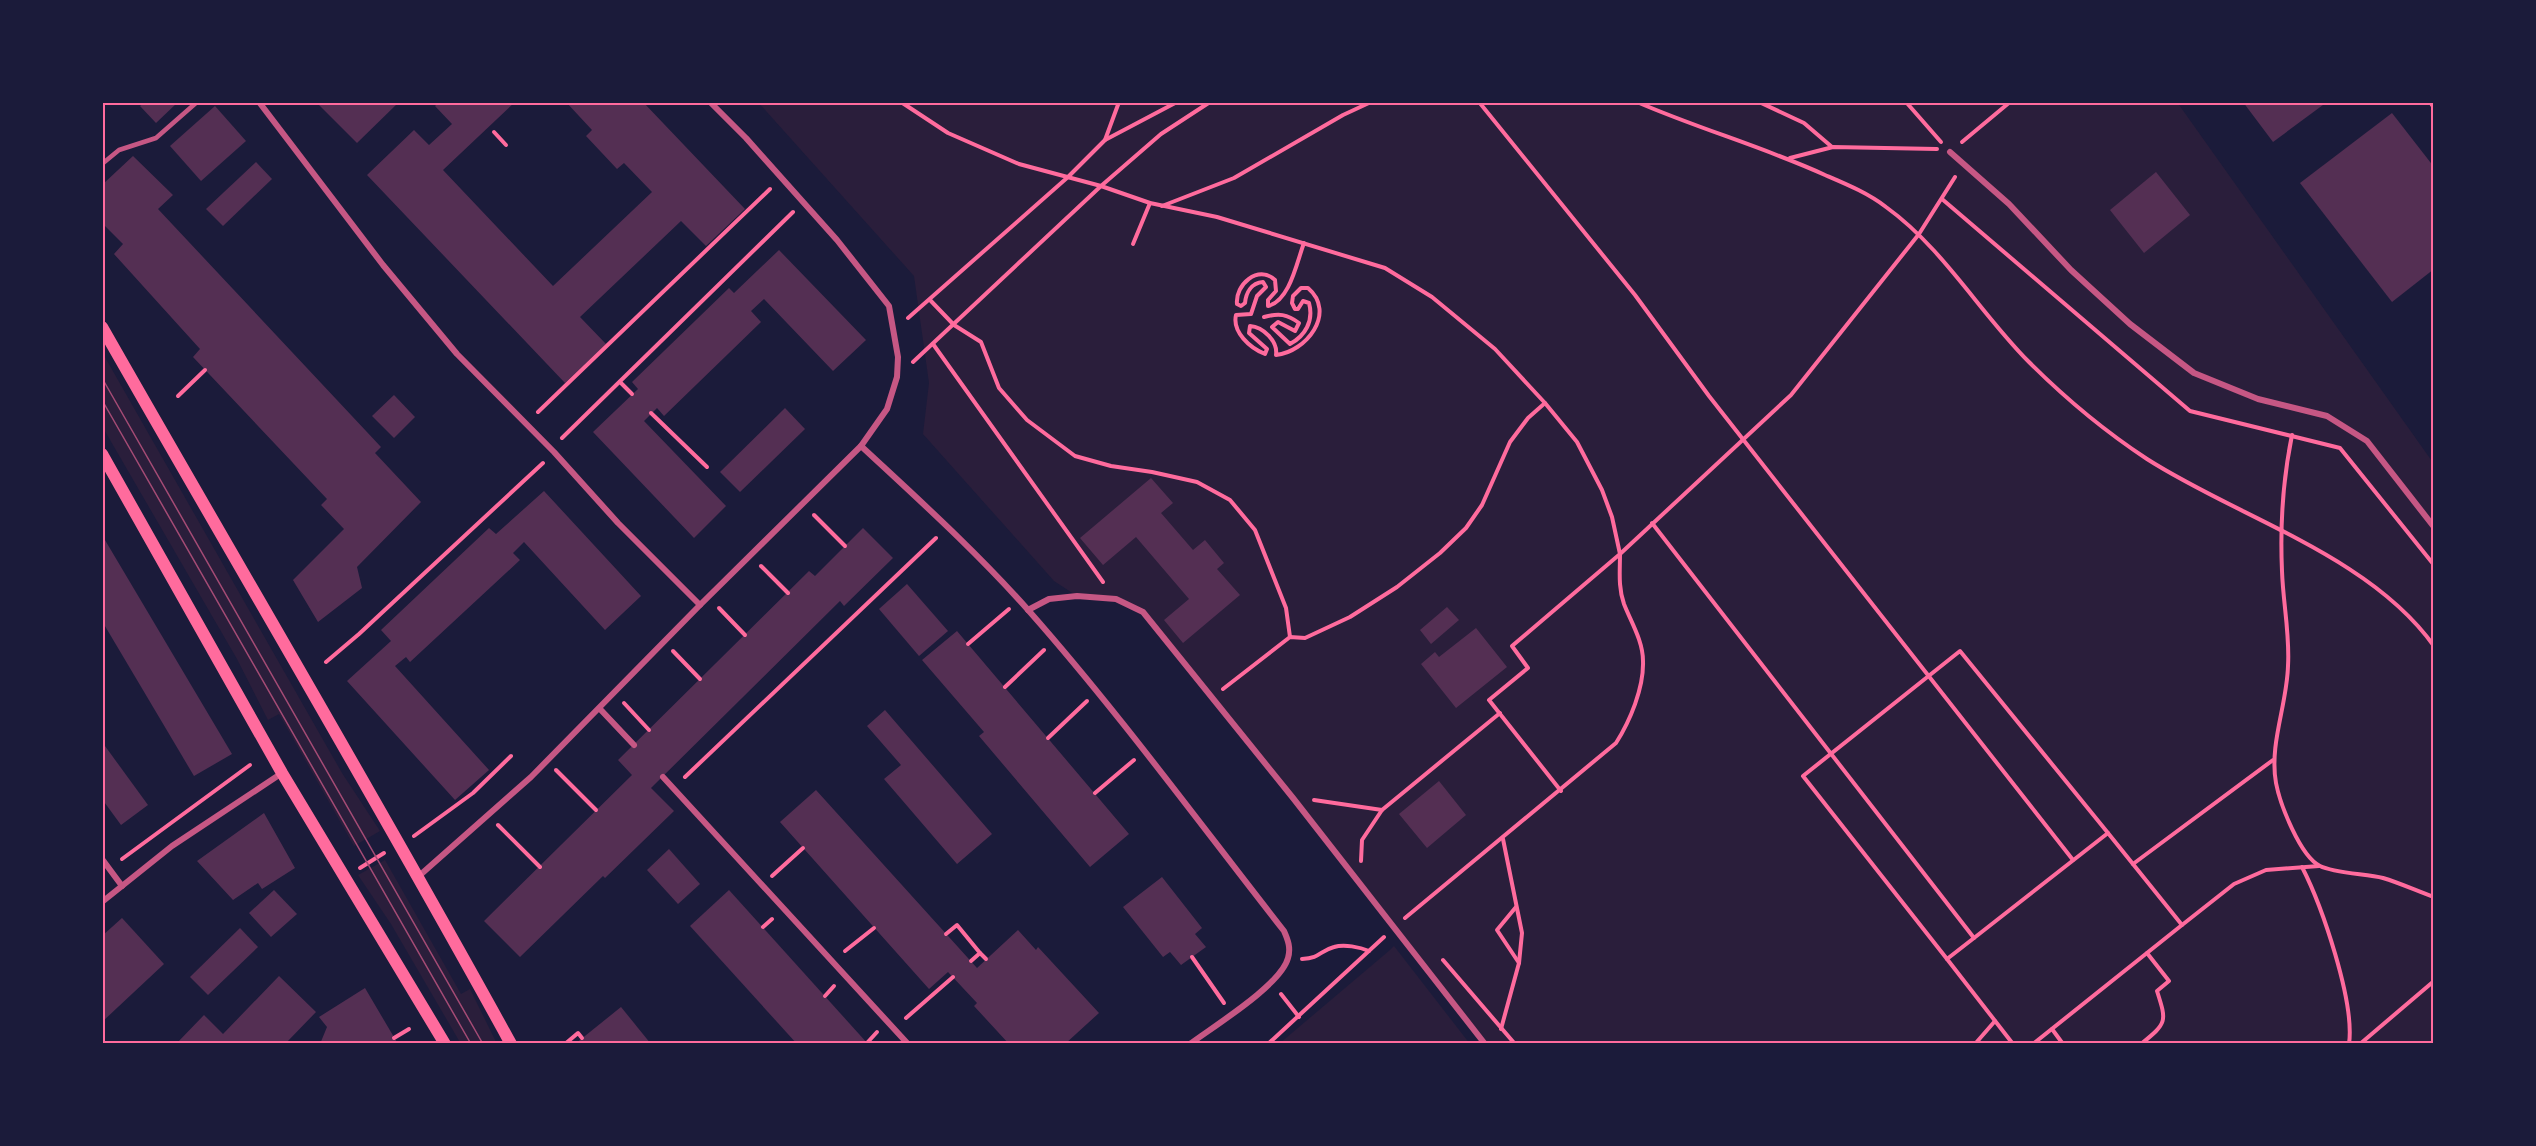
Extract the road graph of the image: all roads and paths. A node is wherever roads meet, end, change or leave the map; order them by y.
1 (197, 102) edge
2 (259, 102) edge
3 (710, 102) edge
4 (901, 102) edge
5 (1119, 102) edge
6 (1177, 102) edge
7 (1210, 102) edge
8 (1371, 102) edge
9 (1479, 102) edge
10 (1637, 102) edge
11 (1759, 102) edge
12 (1906, 102) edge
13 (2010, 102) edge
14 (2430, 102) edge
15 (2434, 108) edge
16 (494, 132) dead end
17 (1105, 140) junction
18 (506, 145) dead end
19 (1833, 147) junction
20 (1950, 152) junction
21 (1790, 158) junction
22 (102, 164) edge
23 (1964, 164) junction
24 (1068, 177) junction
25 (782, 178) junction
26 (1101, 186) junction
27 (804, 202) junction
28 (1150, 203) junction
29 (1162, 206) junction
30 (1919, 234) junction
31 (1304, 243) junction
32 (1133, 244) dead end
33 (930, 300) junction
34 (1264, 317) dead end
35 (954, 325) junction
36 (102, 327) edge
37 (894, 331) junction
38 (933, 344) junction
39 (205, 370) dead end
40 (897, 377) junction
41 (620, 382) junction
42 (632, 394) dead end
43 (178, 396) dead end
44 (1545, 403) junction
45 (651, 414) dead end
46 (526, 423) junction
47 (2292, 435) dead end
48 (1744, 440) junction
49 (861, 446) junction
50 (553, 450) junction
51 (102, 454) edge
52 (707, 467) dead end
53 (803, 503) junction
54 (1652, 524) junction
55 (948, 526) junction
56 (2434, 528) edge
57 (2282, 531) junction
58 (845, 546) dead end
59 (1620, 554) junction
60 (750, 555) junction
61 (788, 593) dead end
62 (708, 597) junction
63 (1116, 599) junction
64 (1019, 601) junction
65 (700, 605) junction
66 (1028, 610) junction
67 (745, 635) dead end
68 (1290, 637) junction
69 (1054, 641) junction
70 (665, 642) junction
71 (968, 644) dead end
72 (2434, 646) edge
73 (326, 662) dead end
74 (1929, 677) junction
75 (700, 679) dead end
76 (1005, 687) dead end
77 (1096, 692) junction
78 (615, 693) junction
79 (1212, 697) junction
80 (600, 709) junction
81 (1500, 713) junction
82 (649, 730) dead end
83 (1048, 738) dead end
84 (634, 745) dead end
85 (1144, 752) junction
86 (1832, 754) junction
87 (511, 756) dead end
88 (2274, 759) junction
89 (547, 761) junction
90 (250, 765) dead end
91 (282, 773) junction
92 (663, 777) dead end
93 (673, 788) junction
94 (1560, 791) junction
95 (1095, 793) dead end
96 (1293, 798) junction
97 (596, 810) dead end
98 (1382, 810) junction
99 (489, 815) junction
100 (422, 831) dead end
101 (2108, 833) junction
102 (1503, 838) junction
103 (803, 848) dead end
104 (102, 859) edge
105 (2073, 860) junction
106 (2133, 864) junction
107 (2319, 866) junction
108 (540, 867) dead end
109 (2302, 867) junction
110 (108, 868) junction
111 (419, 876) junction
112 (762, 885) junction
113 (1361, 885) junction
114 (122, 886) junction
115 (2434, 897) edge
116 (102, 903) edge
117 (1516, 907) junction
118 (1406, 916) junction
119 (1413, 925) dead end
120 (2182, 925) junction
121 (874, 928) dead end
122 (1394, 928) junction
123 (946, 934) dead end
124 (1974, 938) junction
125 (1369, 951) junction
126 (980, 953) junction
127 (2147, 953) junction
128 (1191, 957) dead end
129 (1315, 958) dead end
130 (986, 959) dead end
131 (1947, 959) junction
132 (1442, 960) dead end
133 (832, 961) junction
134 (971, 961) dead end
135 (1519, 963) junction
136 (953, 977) dead end
137 (2434, 981) edge
138 (1272, 983) junction
139 (1232, 1013) junction
140 (1299, 1017) junction
141 (1995, 1021) junction
142 (408, 1029) dead end
143 (894, 1029) junction
144 (1501, 1029) junction
145 (2052, 1029) junction
146 (394, 1038) dead end
147 (582, 1038) dead end
148 (445, 1044) edge
149 (511, 1044) edge
150 (565, 1044) edge
151 (908, 1044) edge
152 (1190, 1044) edge
153 (1268, 1044) edge
154 (1485, 1044) edge
155 (1515, 1044) edge
156 (1975, 1044) edge
157 (2013, 1044) edge
158 (2033, 1044) edge
159 (2063, 1044) edge
160 (2142, 1044) edge
161 (2349, 1044) edge
162 (2360, 1044) edge

1 - 22 lane
2 - 46 street
3 - 25 street
4 - 24 path
5 - 17 path
6 - 17 path
7 - 26 path
8 - 29 path
9 - 48 path
10 - 21 path
11 - 19 path
12 - 20 path
13 - 20 path
14 - 15 path
16 - 18 path
17 - 24 path
19 - 20 path
19 - 21 path
20 - 23 street
21 - 30 path
23 - 30 path
23 - 56 street
24 - 26 path
24 - 33 path
25 - 27 street
25 - 46 path
26 - 28 path
26 - 35 path
27 - 37 street
27 - 41 path
28 - 29 path
28 - 32 path
29 - 31 path
30 - 48 path
30 - 57 path
31 - 34 path
31 - 44 path
33 - 35 path
33 - 37 path
35 - 38 path
35 - 68 path
36 - 111 main road
37 - 40 street
38 - 40 path
38 - 63 path
39 - 43 path
40 - 49 street
41 - 42 path
41 - 50 path
44 - 59 path
44 - 68 path
45 - 52 path
46 - 50 street
47 - 57 path
48 - 54 path
48 - 74 path
49 - 53 street
49 - 55 street
50 - 65 street
50 - 73 path
51 - 91 main road
53 - 58 path
53 - 60 street
54 - 59 path
54 - 86 path
55 - 64 street
55 - 93 path
57 - 72 path
57 - 88 path
59 - 81 path
59 - 94 path
60 - 61 path
60 - 62 street
62 - 65 street
62 - 67 path
63 - 66 street
63 - 79 street
64 - 66 street
64 - 71 path
65 - 70 street
66 - 69 street
68 - 79 path
69 - 76 path
69 - 77 street
70 - 75 path
70 - 78 street
74 - 86 path
74 - 101 path
74 - 105 path
77 - 83 path
77 - 85 street
78 - 80 street
78 - 82 path
79 - 96 street
80 - 84 street
80 - 89 street
81 - 94 path
81 - 98 path
85 - 95 path
85 - 138 street
86 - 124 path
86 - 131 path
87 - 100 path
88 - 106 path
88 - 107 path
89 - 97 path
89 - 99 street
90 - 110 path
91 - 114 street
91 - 148 main road
92 - 93 street
93 - 112 street
94 - 102 path
96 - 98 path
96 - 113 street
98 - 113 path
99 - 108 path
99 - 111 street
101 - 105 path
101 - 106 path
102 - 117 path
102 - 118 path
103 - 112 path
104 - 110 street
105 - 124 path
106 - 120 path
107 - 109 path
107 - 115 path
109 - 120 path
109 - 161 path
110 - 114 street
111 - 149 main road
112 - 133 street
113 - 122 street
114 - 116 street
117 - 135 path
117 - 135 path
118 - 119 path
118 - 122 path
120 - 127 path
121 - 133 path
122 - 125 path
122 - 154 street
123 - 126 path
124 - 131 path
125 - 129 path
125 - 140 path
126 - 130 path
126 - 134 path
127 - 145 path
127 - 160 path
128 - 139 path
131 - 141 path
132 - 144 path
133 - 143 street
135 - 144 path
136 - 143 path
137 - 162 path
138 - 139 street
138 - 140 path
139 - 152 street
140 - 153 path
141 - 156 path
141 - 157 path
142 - 146 path
143 - 151 street
144 - 155 path
145 - 158 path
145 - 159 path
147 - 150 path

